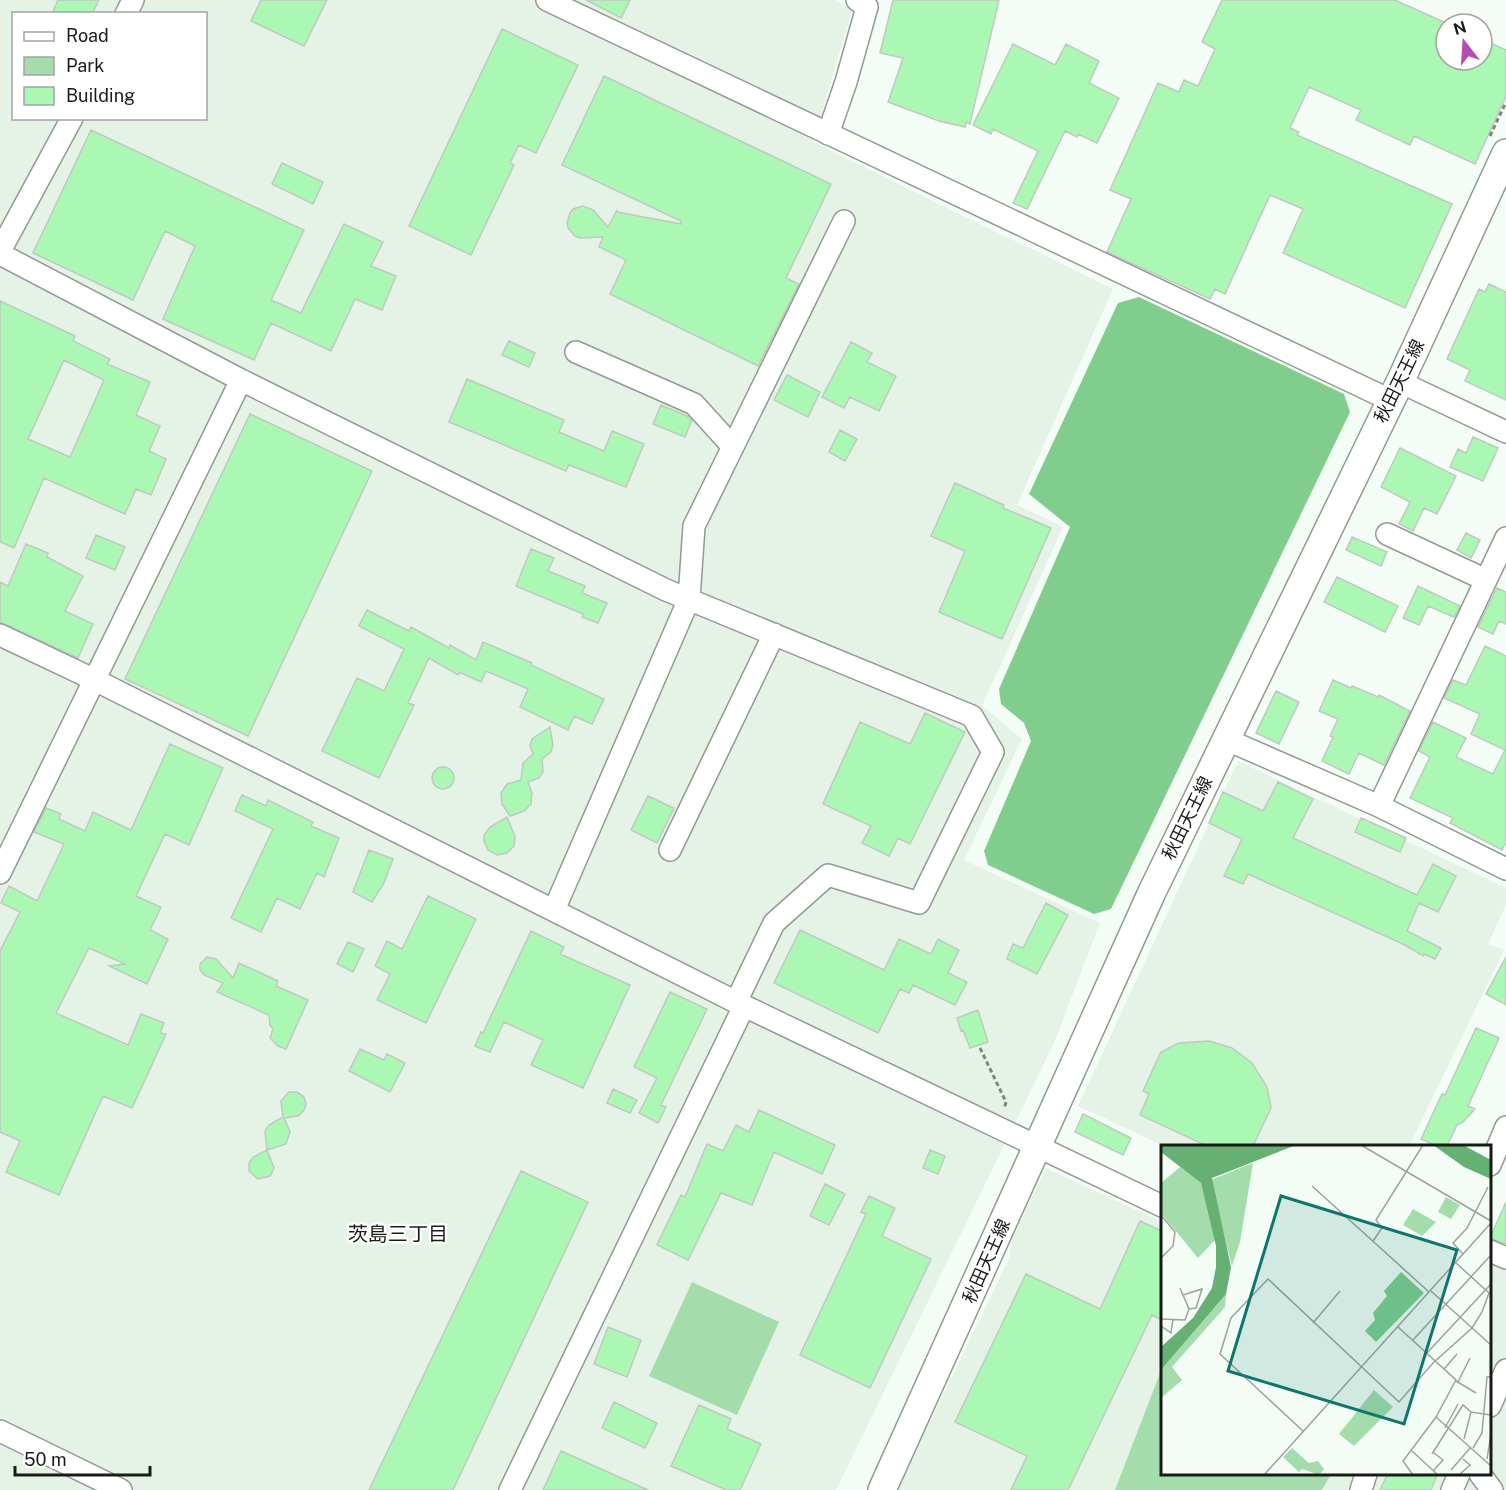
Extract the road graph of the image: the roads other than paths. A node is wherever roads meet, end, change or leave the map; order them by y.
1 (547, 0) edge
2 (857, 0) edge
3 (71, 120) edge
4 (828, 134) junction
5 (1506, 153) edge
6 (844, 221) dead end
7 (0, 253) edge
8 (576, 352) dead end
9 (241, 380) junction
10 (1395, 391) junction
11 (1506, 432) edge
12 (733, 447) junction
13 (1387, 534) dead end
14 (1506, 538) edge
15 (1486, 580) junction
16 (689, 599) junction
17 (774, 634) junction
18 (0, 635) edge
19 (95, 680) junction
20 (1225, 740) junction
21 (1379, 806) junction
22 (670, 850) dead end
23 (1506, 869) edge
24 (0, 873) edge
25 (554, 910) junction
26 (740, 1004) junction
27 (1506, 1127) edge
28 (1038, 1146) junction
29 (1491, 1163) edge
30 (1161, 1206) edge
31 (1491, 1251) edge
32 (1506, 1258) edge
33 (1506, 1371) edge
34 (1491, 1404) edge
35 (0, 1431) edge
36 (1365, 1475) edge
37 (1458, 1475) edge
38 (1481, 1475) edge
39 (121, 1490) edge
40 (510, 1490) edge
41 (882, 1490) edge
42 (1360, 1490) edge
43 (1452, 1490) edge
44 (1492, 1490) edge

1 - 4 street
2 - 4 street
3 - 7 street
4 - 10 street
5 - 10 main road, 秋田天王線
6 - 12 street
7 - 9 street
8 - 12 street
9 - 16 street
9 - 19 street
10 - 11 street
10 - 20 main road, 秋田天王線
12 - 16 street
13 - 15 street
14 - 15 street
15 - 21 street
16 - 17 street
16 - 25 street
17 - 22 street
17 - 26 street
18 - 19 street
19 - 24 street
19 - 25 street
20 - 21 street
20 - 28 main road, 秋田天王線
21 - 23 street
25 - 26 street
26 - 28 street
26 - 40 street
27 - 29 street
28 - 30 street
28 - 41 main road, 秋田天王線
31 - 32 street
33 - 34 street
35 - 39 street
36 - 42 street
37 - 43 street
38 - 44 street

